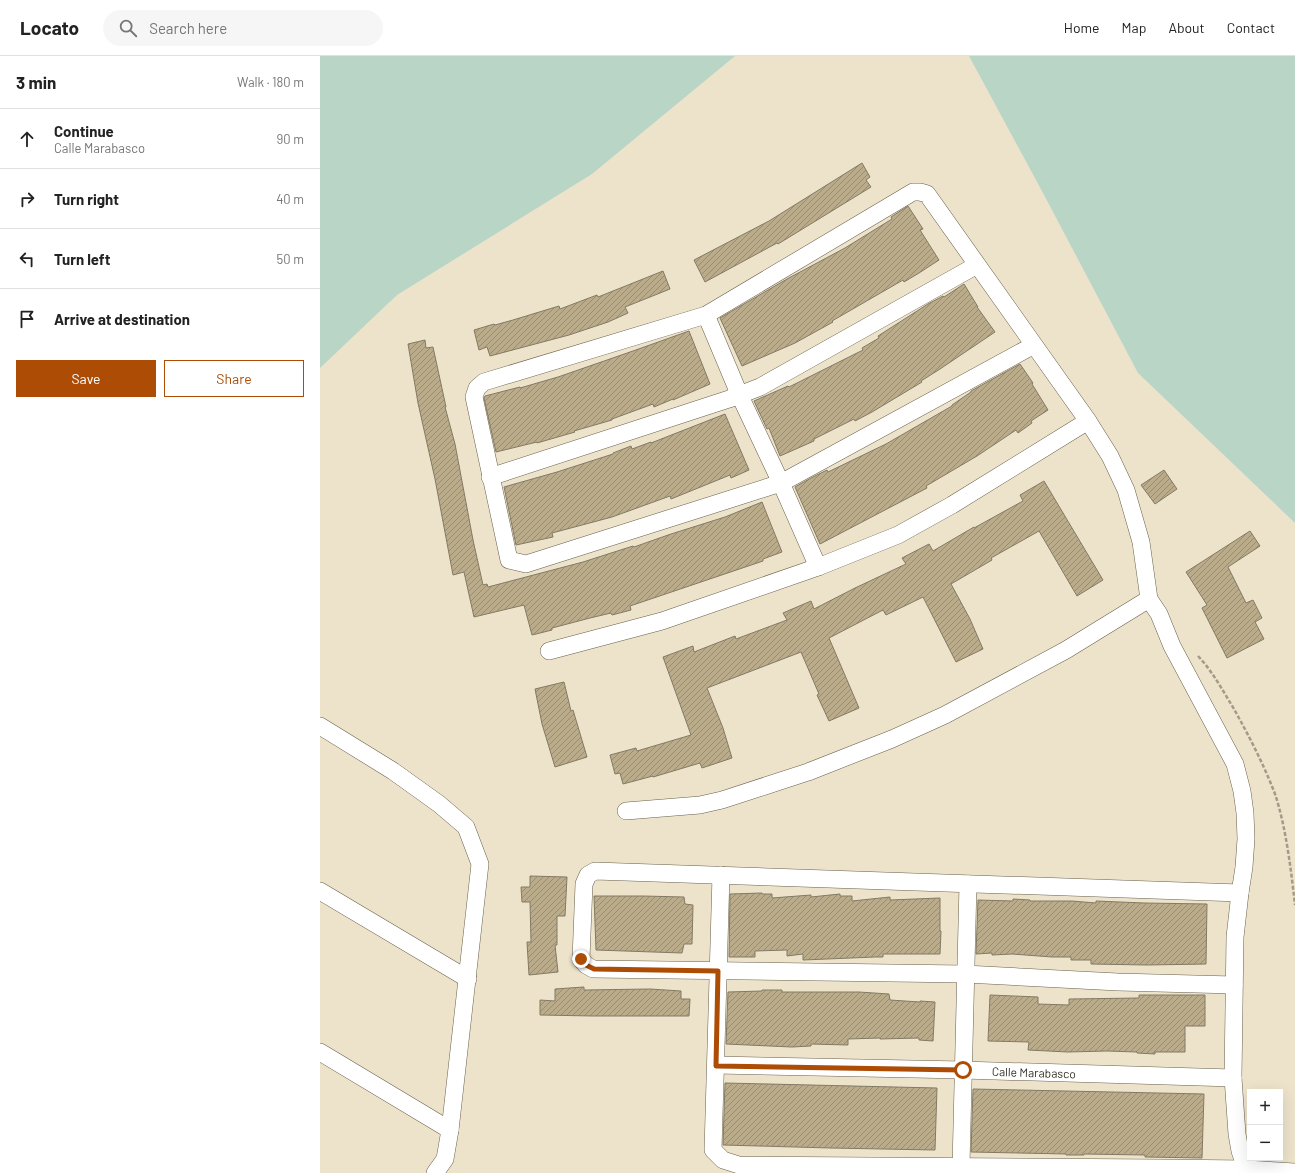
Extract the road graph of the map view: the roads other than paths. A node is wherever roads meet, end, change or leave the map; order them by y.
1 (977, 265) junction
2 (706, 315) junction
3 (1034, 346) junction
4 (740, 396) junction
5 (1088, 421) junction
6 (490, 478) junction
7 (781, 483) junction
8 (818, 567) junction
9 (1149, 599) junction
10 (549, 651) dead end
11 (320, 726) edge
12 (626, 811) dead end
13 (721, 875) junction
14 (968, 884) junction
15 (320, 891) edge
16 (1240, 893) junction
17 (718, 971) junction
18 (966, 974) junction
19 (468, 979) junction
20 (1234, 985) junction
21 (320, 1052) edge
22 (716, 1066) junction
23 (963, 1070) junction
24 (1233, 1078) junction
25 (450, 1130) junction
26 (961, 1166) junction
27 (1246, 1169) junction
28 (1295, 1172) edge
29 (435, 1173) edge

1 - 2 street
1 - 3 street
1 - 4 street
2 - 4 street
2 - 6 street
3 - 5 street
3 - 7 street
4 - 6 street
4 - 7 street
5 - 8 street
5 - 9 street
6 - 7 street
7 - 8 street
8 - 10 street
9 - 12 street
9 - 16 street
11 - 19 street
13 - 14 street
13 - 17 street
13 - 17 street
14 - 16 street
14 - 18 street
15 - 19 street
16 - 20 street
17 - 18 street
17 - 22 street
18 - 20 street
18 - 23 street
19 - 25 street
20 - 24 street
21 - 25 street
22 - 23 street, Calle Marabasco
22 - 26 street
23 - 24 street, Calle Marabasco
23 - 26 street
24 - 27 street
25 - 29 street
26 - 27 street
27 - 28 street

